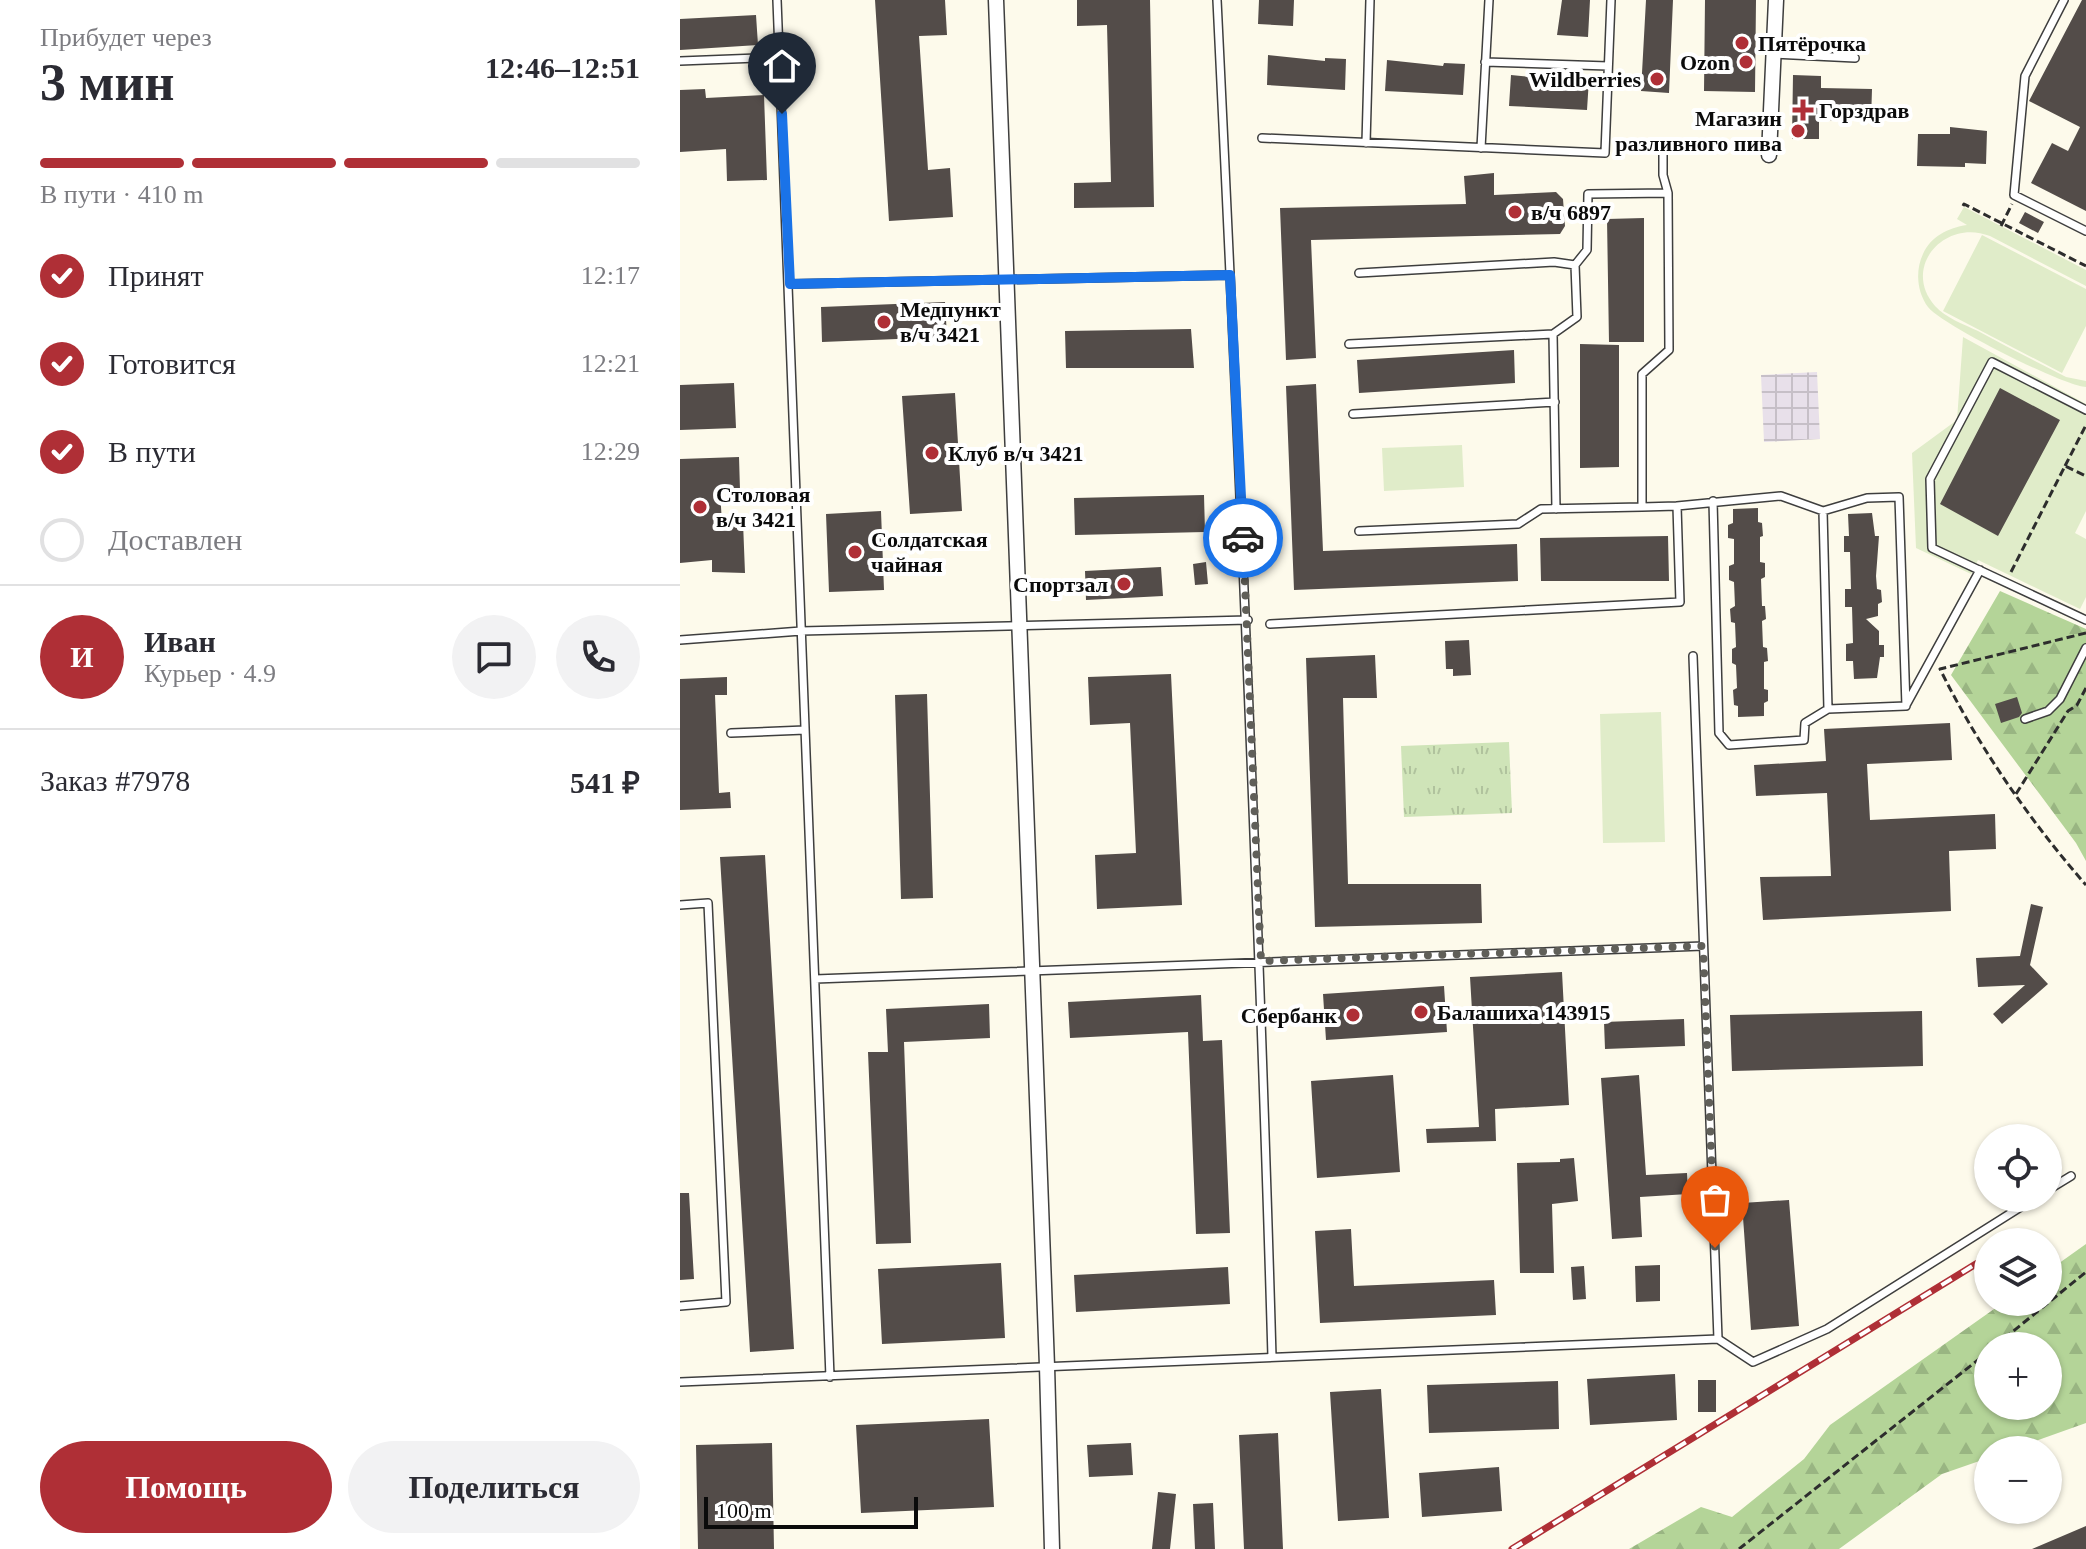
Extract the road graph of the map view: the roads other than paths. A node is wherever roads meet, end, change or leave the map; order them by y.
1 (777, 0) edge
2 (996, 0) edge
3 (1217, 0) edge
4 (1370, 0) edge
5 (1489, 0) edge
6 (1611, 0) edge
7 (1776, 0) edge
8 (2064, 0) edge
9 (1773, 54) junction
10 (780, 57) junction
11 (1855, 58) dead end
12 (680, 61) edge
13 (1485, 62) junction
14 (1608, 66) junction
15 (1262, 138) dead end
16 (1366, 143) junction
17 (1481, 148) junction
18 (1663, 153) dead end
19 (1769, 155) dead end
20 (1668, 193) junction
21 (2086, 231) edge
22 (1575, 265) junction
23 (1359, 273) dead end
24 (1230, 275) junction
25 (1006, 278) junction
26 (790, 284) junction
27 (1553, 334) junction
28 (1349, 344) dead end
29 (1555, 402) junction
30 (2086, 410) edge
31 (1353, 414) dead end
32 (1713, 501) junction
33 (1677, 506) junction
34 (1642, 507) junction
35 (1556, 509) junction
36 (1823, 511) junction
37 (1359, 531) dead end
38 (1980, 570) junction
39 (1248, 620) junction
40 (2086, 620) edge
41 (1270, 624) dead end
42 (1019, 625) junction
43 (801, 631) junction
44 (680, 640) edge
45 (2086, 648) edge
46 (1693, 656) dead end
47 (1906, 706) junction
48 (1828, 709) junction
49 (2025, 719) dead end
50 (805, 730) junction
51 (731, 733) dead end
52 (680, 905) edge
53 (1703, 946) junction
54 (1261, 961) junction
55 (1032, 971) junction
56 (815, 979) junction
57 (2071, 1176) dead end
58 (2062, 1181) edge
59 (2013, 1212) edge
60 (680, 1306) edge
61 (1718, 1339) junction
62 (1272, 1357) junction
63 (1047, 1366) junction
64 (830, 1377) junction
65 (680, 1382) edge
66 (1052, 1549) edge

1 - 10 lane
2 - 25 street
3 - 24 lane
4 - 16 lane
5 - 13 lane
6 - 14 lane
7 - 9 street
8 - 21 lane
9 - 11 lane
9 - 19 street
10 - 12 lane
10 - 26 lane
13 - 14 lane
13 - 17 lane
14 - 17 lane
15 - 16 lane
16 - 17 lane
18 - 20 lane
20 - 22 lane
20 - 34 lane
22 - 23 lane
22 - 27 lane
24 - 25 lane
24 - 39 lane
25 - 26 lane
25 - 42 street
26 - 43 lane
27 - 28 lane
27 - 29 lane
29 - 31 lane
29 - 35 lane
30 - 38 lane
32 - 33 lane
32 - 36 lane
32 - 48 lane
33 - 34 lane
33 - 41 lane
34 - 35 lane
35 - 37 lane
36 - 47 lane
36 - 48 lane
38 - 40 lane
38 - 47 lane
39 - 42 lane
39 - 54 lane
42 - 43 lane
42 - 55 street
43 - 44 lane
43 - 50 lane
45 - 49 lane
46 - 53 lane
47 - 48 lane
50 - 51 lane
50 - 56 lane
52 - 60 lane
53 - 54 lane
53 - 61 lane
54 - 55 lane
54 - 62 lane
55 - 56 lane
55 - 63 street
56 - 64 lane
57 - 58 lane
59 - 61 lane
61 - 62 lane
62 - 63 lane
63 - 64 lane
63 - 66 street
64 - 65 lane

